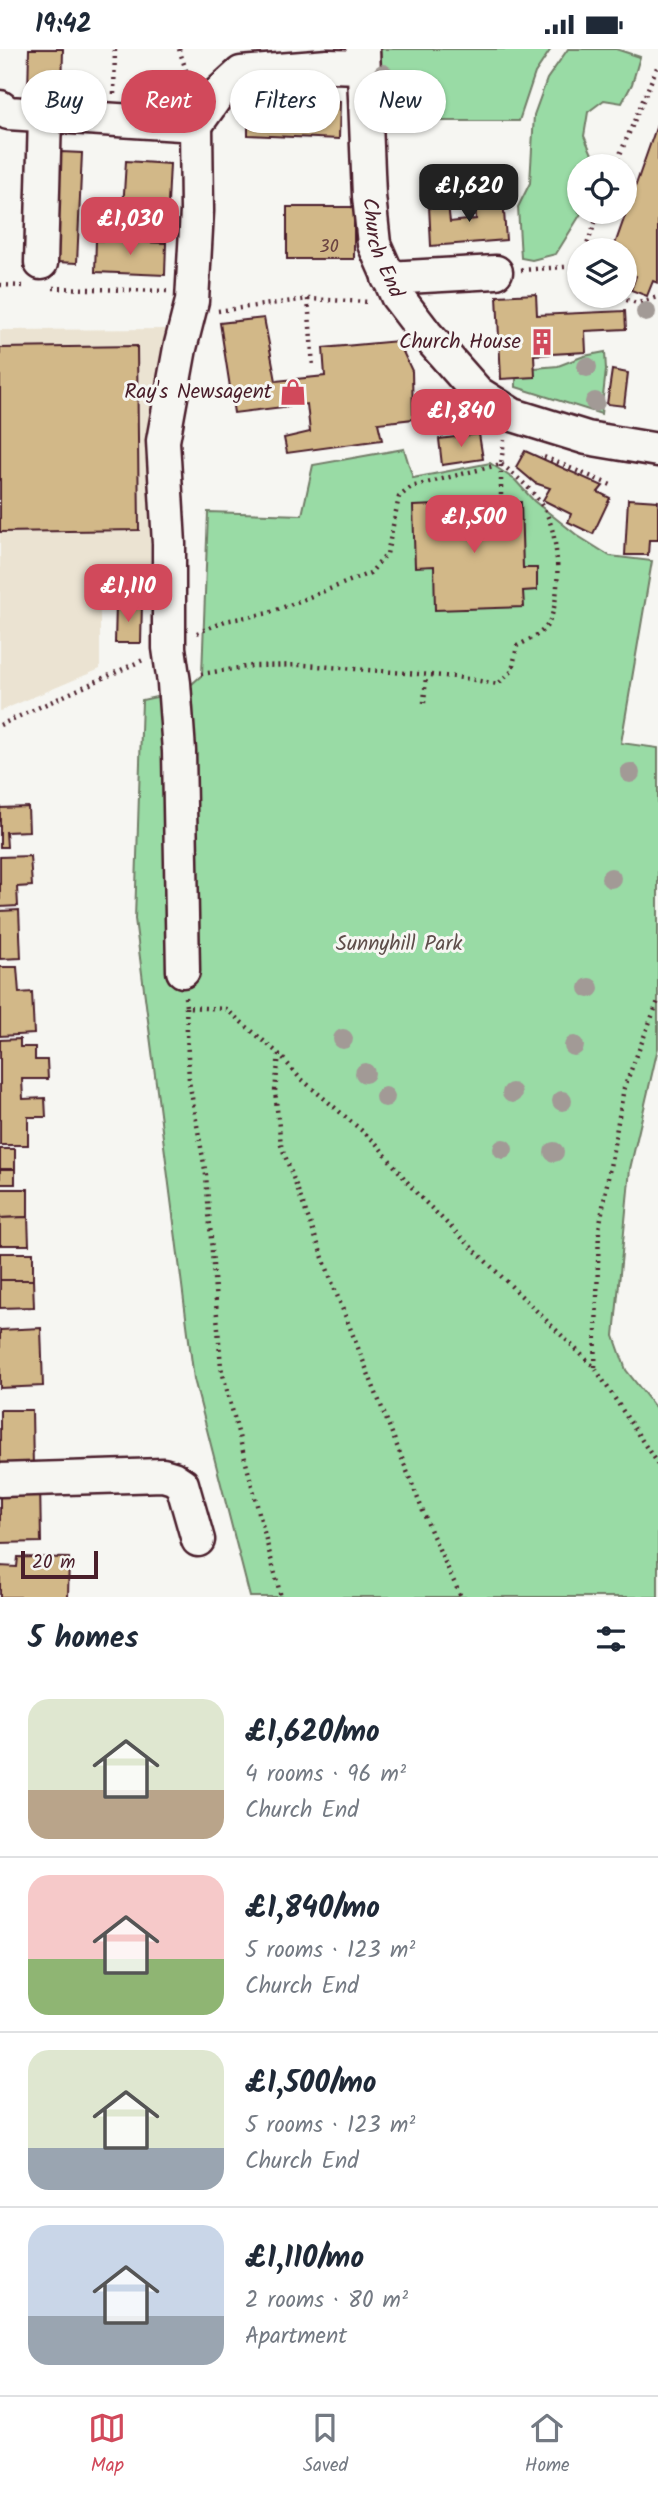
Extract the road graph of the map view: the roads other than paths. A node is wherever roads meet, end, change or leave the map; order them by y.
1 (363, 58) edge
2 (242, 61) edge
3 (216, 97) edge
4 (0, 107) edge
5 (21, 114) edge
6 (45, 133) edge
7 (196, 133) edge
8 (496, 272) road end
9 (42, 279) road end
10 (381, 290) junction
11 (658, 450) edge
12 (183, 971) road end
13 (0, 1479) edge
14 (198, 1540) dead end

1 - 2 street
1 - 10 street, Church End
2 - 3 street
4 - 5 street
6 - 9 street
7 - 12 street
8 - 10 street
10 - 11 street, Church End
13 - 14 street

